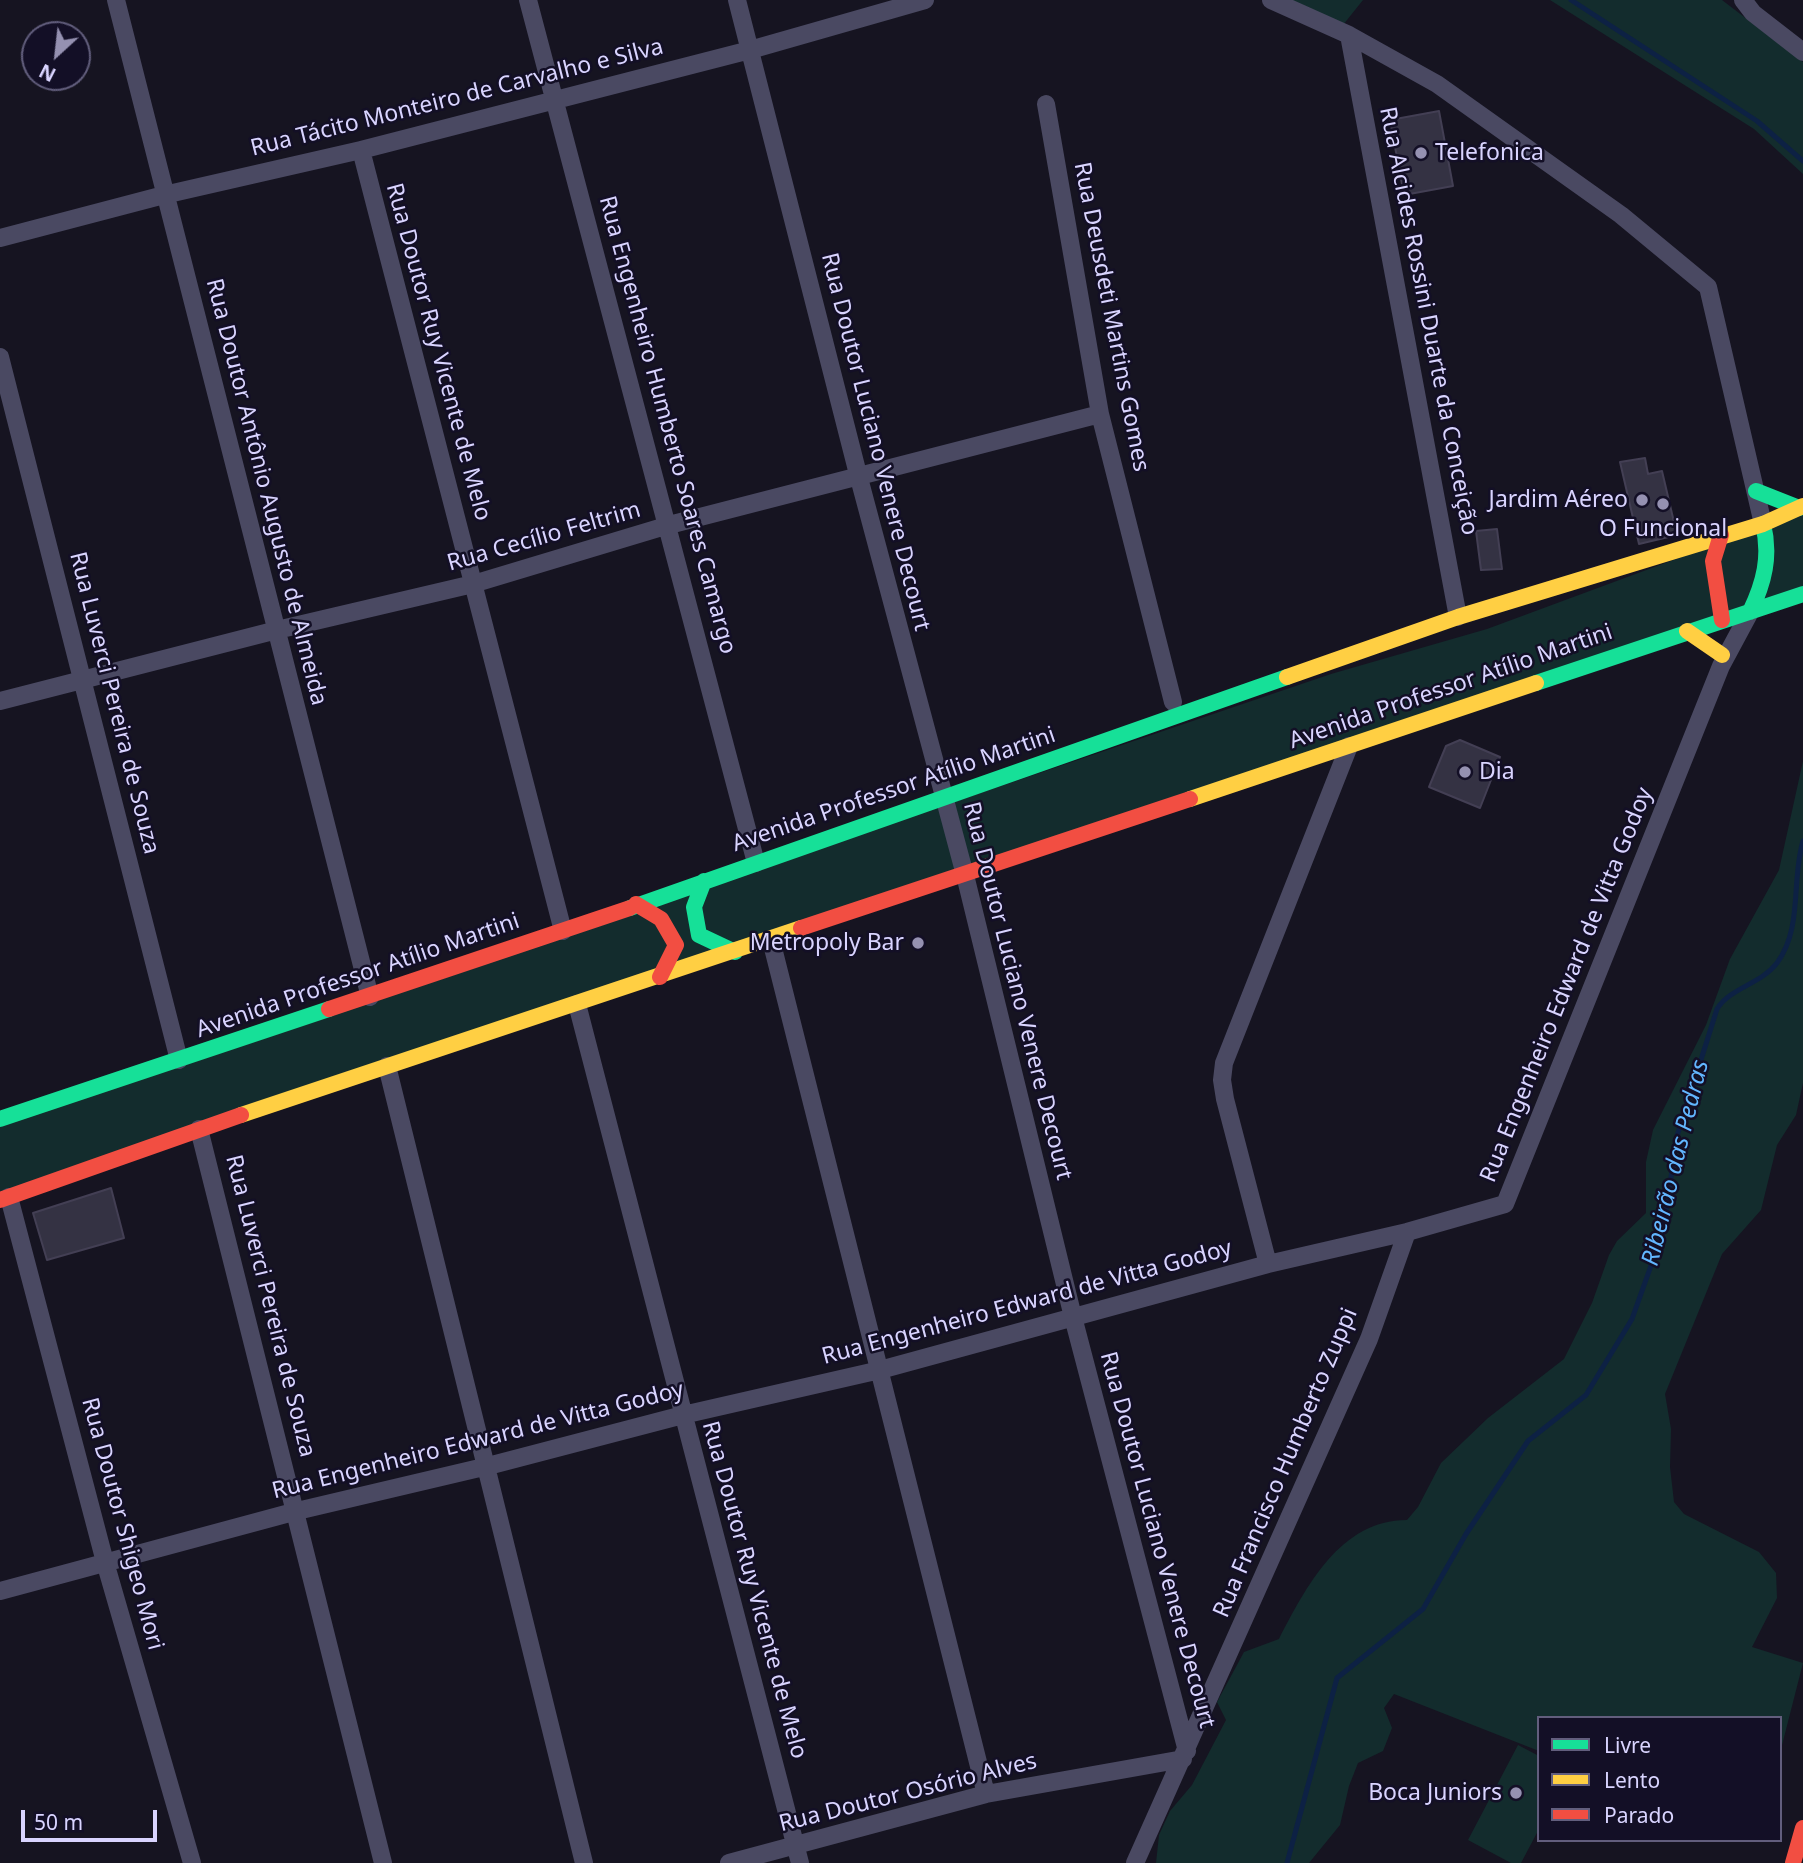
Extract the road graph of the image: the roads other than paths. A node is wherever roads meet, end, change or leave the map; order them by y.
1 (116, 0) edge
2 (528, 0) edge
3 (737, 0) edge
4 (925, 0) edge
5 (1271, 0) edge
6 (1743, 0) edge
7 (1349, 35) junction
8 (750, 50) junction
9 (1803, 52) edge
10 (555, 98) junction
11 (1046, 104) dead end
12 (360, 150) junction
13 (164, 195) junction
14 (0, 238) edge
15 (0, 358) edge
16 (1100, 414) junction
17 (859, 478) junction
18 (1756, 491) junction
19 (1801, 507) edge
20 (1763, 524) junction
21 (669, 525) junction
22 (1721, 535) junction
23 (473, 584) junction
24 (1803, 594) edge
25 (1750, 612) junction
26 (1458, 617) junction
27 (1722, 620) junction
28 (277, 630) junction
29 (1687, 631) junction
30 (1721, 661) junction
31 (83, 678) junction
32 (0, 701) edge
33 (1173, 702) dead end
34 (1349, 746) junction
35 (942, 797) junction
36 (756, 863) junction
37 (965, 875) junction
38 (704, 881) junction
39 (635, 904) junction
40 (563, 931) junction
41 (771, 940) junction
42 (735, 952) junction
43 (660, 977) junction
44 (370, 997) junction
45 (577, 1004) junction
46 (179, 1060) junction
47 (387, 1066) junction
48 (0, 1119) edge
49 (200, 1129) junction
50 (5, 1199) edge
51 (1407, 1232) junction
52 (1268, 1264) junction
53 (1073, 1317) junction
54 (880, 1370) junction
55 (683, 1415) junction
56 (488, 1466) junction
57 (297, 1511) junction
58 (105, 1562) junction
59 (0, 1591) edge
60 (1185, 1755) junction
61 (986, 1794) junction
62 (1803, 1828) edge
63 (798, 1855) edge
64 (192, 1863) edge
65 (383, 1863) edge
66 (584, 1863) edge
67 (729, 1863) edge
68 (1135, 1863) edge
69 (1793, 1863) edge

1 - 13 street, Rua Doutor Antônio Augusto de Almeida
2 - 10 street, Rua Engenheiro Humberto Soares Camargo
3 - 8 street, Rua Doutor Luciano Venere Decourt
4 - 8 street, Rua Tácito Monteiro de Carvalho e Silva
5 - 7 street
6 - 9 street
7 - 18 street
7 - 26 street, Rua Alcides Rossini Duarte da Conceição
8 - 10 street, Rua Tácito Monteiro de Carvalho e Silva
8 - 17 street, Rua Doutor Luciano Venere Decourt
10 - 12 street, Rua Tácito Monteiro de Carvalho e Silva
10 - 21 street, Rua Engenheiro Humberto Soares Camargo
11 - 16 street, Rua Deusdeti Martins Gomes
12 - 13 street, Rua Tácito Monteiro de Carvalho e Silva
12 - 23 street, Rua Doutor Ruy Vicente de Melo
13 - 14 street, Rua Tácito Monteiro de Carvalho e Silva
13 - 28 street, Rua Doutor Antônio Augusto de Almeida
15 - 31 street, Rua Luverci Pereira de Souza
16 - 17 street, Rua Cecílio Feltrim
16 - 33 street, Rua Deusdeti Martins Gomes
17 - 21 street, Rua Cecílio Feltrim
17 - 35 street, Rua Doutor Luciano Venere Decourt
18 - 19 main road
18 - 20 street
19 - 20 main road, Avenida Professor Atílio Martini
20 - 22 main road, Avenida Professor Atílio Martini
20 - 25 main road
21 - 23 street, Rua Cecílio Feltrim
21 - 36 street, Rua Engenheiro Humberto Soares Camargo
22 - 26 main road, Avenida Professor Atílio Martini
22 - 27 main road
23 - 28 street, Rua Cecílio Feltrim
23 - 40 street, Rua Doutor Ruy Vicente de Melo
24 - 25 main road, Avenida Professor Atílio Martini
25 - 27 main road, Avenida Professor Atílio Martini
25 - 30 street, Rua Engenheiro Edward de Vitta Godoy
26 - 35 main road, Avenida Professor Atílio Martini
27 - 29 main road, Avenida Professor Atílio Martini
27 - 30 street, Rua Engenheiro Edward de Vitta Godoy
28 - 31 street, Rua Cecílio Feltrim
28 - 44 street, Rua Doutor Antônio Augusto de Almeida
29 - 30 main road
29 - 34 main road, Avenida Professor Atílio Martini
30 - 51 street, Rua Engenheiro Edward de Vitta Godoy
31 - 32 street, Rua Cecílio Feltrim
31 - 46 street, Rua Luverci Pereira de Souza
34 - 37 main road, Avenida Professor Atílio Martini
34 - 52 street
35 - 36 main road, Avenida Professor Atílio Martini
35 - 37 street, Rua Doutor Luciano Venere Decourt
36 - 38 main road, Avenida Professor Atílio Martini
37 - 41 main road, Avenida Professor Atílio Martini
37 - 53 street, Rua Doutor Luciano Venere Decourt
38 - 39 main road, Avenida Professor Atílio Martini
38 - 42 main road
39 - 40 main road, Avenida Professor Atílio Martini
39 - 43 main road
40 - 44 main road, Avenida Professor Atílio Martini
41 - 42 main road, Avenida Professor Atílio Martini
41 - 54 street
42 - 43 main road, Avenida Professor Atílio Martini
43 - 45 main road, Avenida Professor Atílio Martini
44 - 46 main road, Avenida Professor Atílio Martini
45 - 47 main road, Avenida Professor Atílio Martini
45 - 55 street, Rua Doutor Ruy Vicente de Melo
46 - 48 main road, Avenida Professor Atílio Martini
47 - 49 main road, Avenida Professor Atílio Martini
47 - 56 street
49 - 50 main road, Avenida Professor Atílio Martini
49 - 57 street, Rua Luverci Pereira de Souza
50 - 58 street, Rua Doutor Shigeo Mori
51 - 52 street, Rua Engenheiro Edward de Vitta Godoy
51 - 60 street, Rua Francisco Humberto Zuppi
52 - 53 street, Rua Engenheiro Edward de Vitta Godoy
53 - 54 street, Rua Engenheiro Edward de Vitta Godoy
53 - 60 street, Rua Doutor Luciano Venere Decourt
54 - 55 street, Rua Engenheiro Edward de Vitta Godoy
54 - 61 street
55 - 56 street, Rua Engenheiro Edward de Vitta Godoy
55 - 63 street, Rua Doutor Ruy Vicente de Melo
56 - 57 street, Rua Engenheiro Edward de Vitta Godoy
56 - 66 street
57 - 58 street, Rua Engenheiro Edward de Vitta Godoy
57 - 65 street, Rua Luverci Pereira de Souza
58 - 59 street, Rua Engenheiro Edward de Vitta Godoy
58 - 64 street, Rua Doutor Shigeo Mori
60 - 61 street, Rua Doutor Osório Alves
60 - 68 street, Rua Francisco Humberto Zuppi
61 - 63 street, Rua Doutor Osório Alves
62 - 69 main road
63 - 67 street, Rua Doutor Osório Alves

